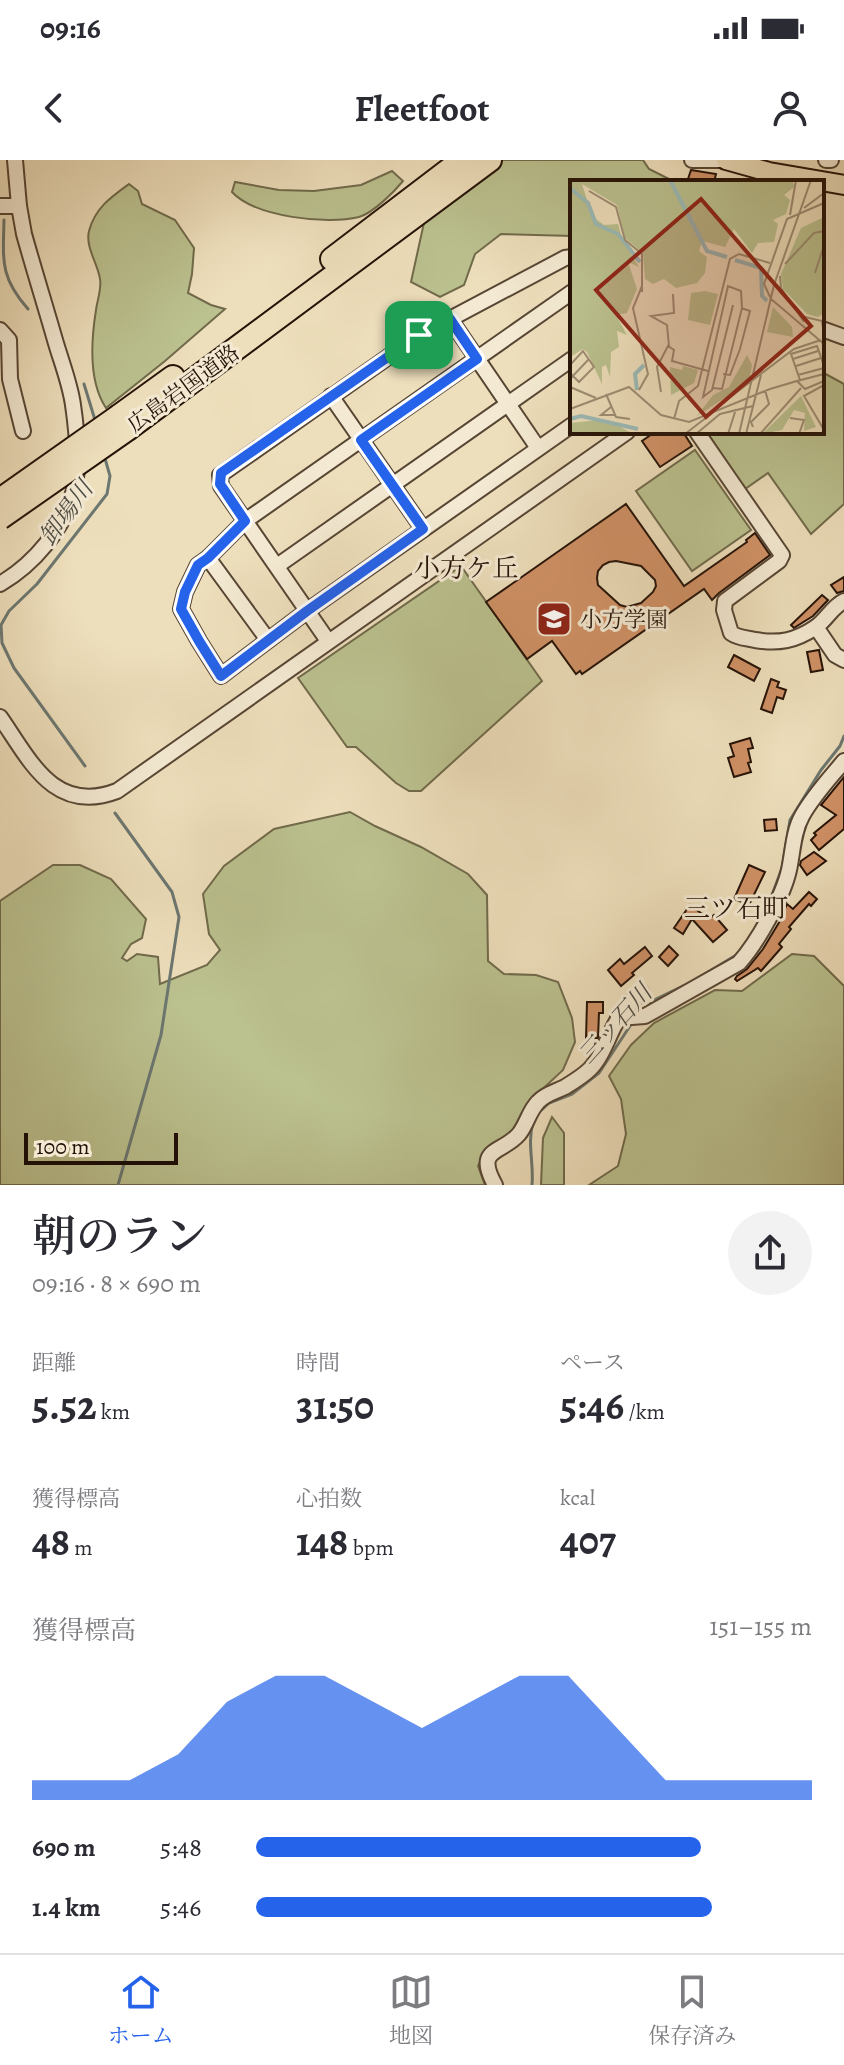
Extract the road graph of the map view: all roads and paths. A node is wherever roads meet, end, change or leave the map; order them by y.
1 (15, 160) edge
2 (462, 160) edge
3 (490, 160) edge
4 (692, 160) edge
5 (726, 160) edge
6 (815, 180) edge
7 (824, 182) edge
8 (844, 185) edge
9 (0, 206) edge
10 (19, 206) junction
11 (362, 243) junction
12 (570, 257) edge
13 (570, 293) edge
14 (450, 319) junction
15 (0, 330) edge
16 (824, 330) edge
17 (844, 337) edge
18 (477, 359) junction
19 (570, 360) edge
20 (331, 396) junction
21 (508, 404) junction
22 (124, 422) junction
23 (570, 426) edge
24 (23, 431) dead end
25 (624, 434) edge
26 (698, 434) edge
27 (361, 440) junction
28 (538, 448) junction
29 (392, 485) junction
30 (0, 500) edge
31 (0, 518) edge
32 (245, 521) junction
33 (423, 529) junction
34 (208, 558) junction
35 (277, 566) junction
36 (0, 584) edge
37 (844, 601) edge
38 (307, 611) junction
39 (816, 627) junction
40 (268, 640) junction
41 (328, 641) junction
42 (844, 660) edge
43 (0, 717) edge
44 (844, 761) edge
45 (641, 992) dead end
46 (620, 1018) junction
47 (495, 1185) edge

1 - 10 street
2 - 11 highway
3 - 11 highway
4 - 5 street
5 - 6 main road
7 - 8 main road
9 - 10 street
10 - 36 street
11 - 22 highway, 広島岩国道路
12 - 14 street
13 - 18 street
14 - 18 street
14 - 20 street
15 - 24 street
16 - 17 street
18 - 21 street
18 - 27 street
19 - 21 street
20 - 27 street
20 - 32 street
21 - 28 street
21 - 29 street
22 - 30 highway, 広島岩国道路, bridge
22 - 31 highway, 広島岩国道路, bridge
23 - 28 street
25 - 41 street
26 - 39 street
27 - 29 street
27 - 32 street
28 - 33 street
29 - 33 street
29 - 35 street
32 - 34 street
32 - 35 street
33 - 38 street
34 - 40 street
34 - 40 street
35 - 38 street
37 - 39 street
38 - 40 street
38 - 41 street
39 - 42 street
41 - 43 street
44 - 46 street
45 - 46 street
46 - 47 street

